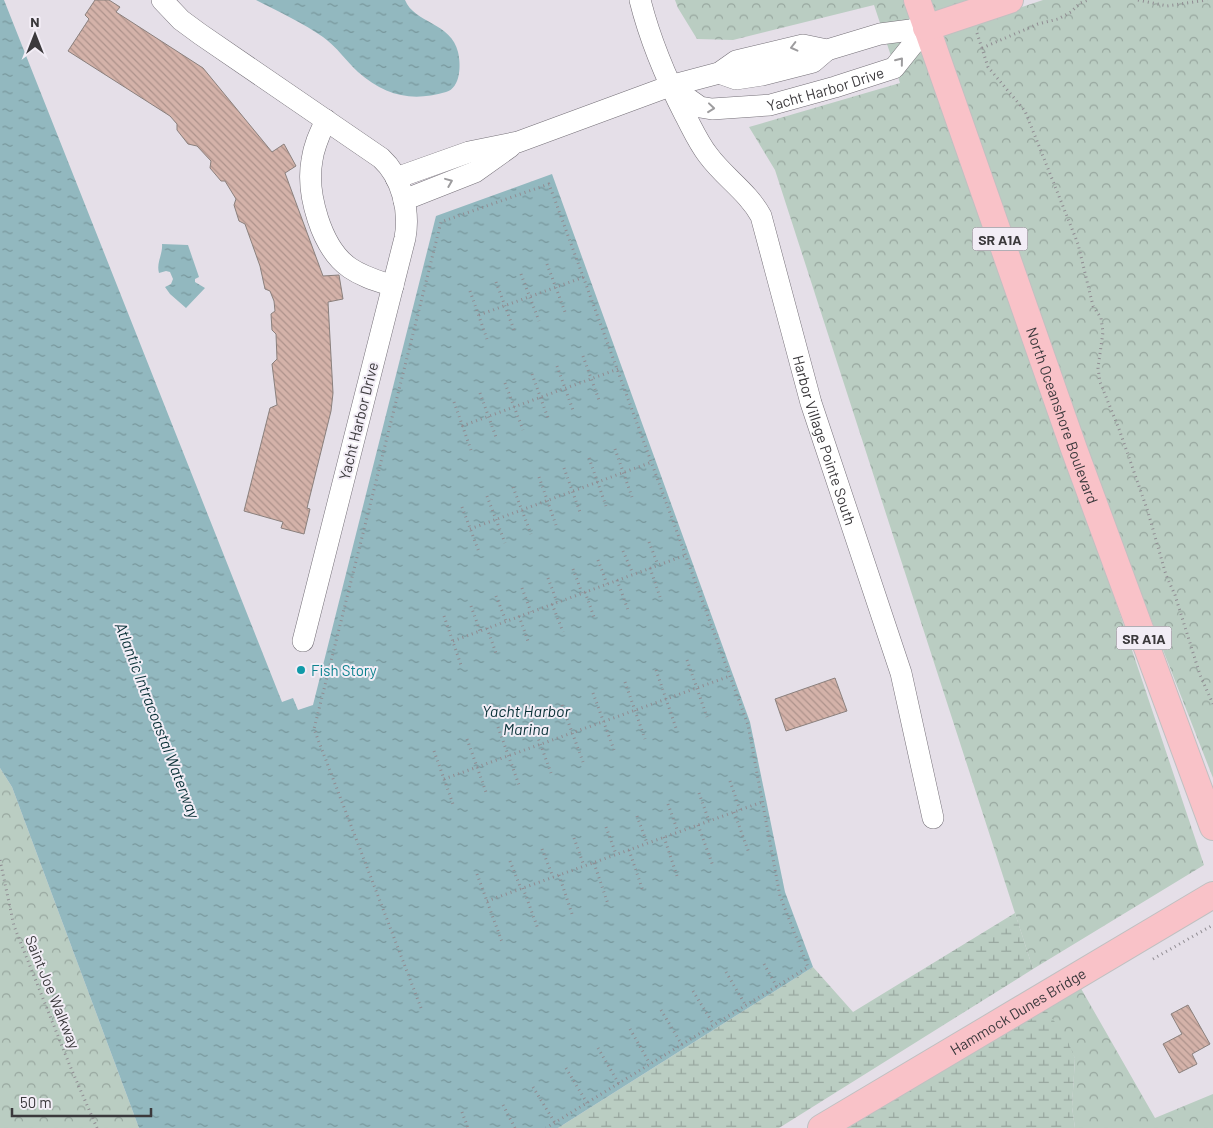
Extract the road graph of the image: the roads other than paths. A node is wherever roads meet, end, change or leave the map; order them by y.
1 (162, 0) edge
2 (640, 0) edge
3 (917, 0) edge
4 (1010, 0) edge
5 (926, 28) junction
6 (820, 56) junction
7 (719, 73) junction
8 (762, 75) junction
9 (670, 86) junction
10 (823, 90) junction
11 (770, 105) junction
12 (326, 120) junction
13 (518, 142) junction
14 (396, 178) junction
15 (404, 200) junction
16 (393, 286) junction
17 (303, 641) dead end
18 (933, 818) dead end
19 (1213, 827) edge
20 (1213, 895) edge
21 (822, 1128) edge

1 - 12 street, Yacht Harbor Drive
2 - 9 street, Harbor Village Pointe South
3 - 5 main road, North Oceanshore Boulevard / SR A1A
4 - 5 main road
5 - 6 street, Yacht Harbor Drive
10 -> 5 street, Yacht Harbor Drive
5 - 19 main road, North Oceanshore Boulevard / SR A1A
6 -> 7 street, Yacht Harbor Drive
6 - 8 street, Yacht Harbor Drive
6 - 10 street
7 - 8 street, Yacht Harbor Drive
7 - 9 street, Yacht Harbor Drive
8 - 11 street
9 -> 11 street, Yacht Harbor Drive
9 - 13 street, Yacht Harbor Drive
9 - 18 street, Harbor Village Pointe South
10 - 11 street, Yacht Harbor Drive
12 - 14 street, Yacht Harbor Drive
12 - 16 street
13 - 14 street, Yacht Harbor Drive
15 -> 13 street, Yacht Harbor Drive
14 - 15 street, Yacht Harbor Drive
15 - 16 street, Yacht Harbor Drive
16 - 17 street, Yacht Harbor Drive
20 - 21 main road, Hammock Dunes Bridge

